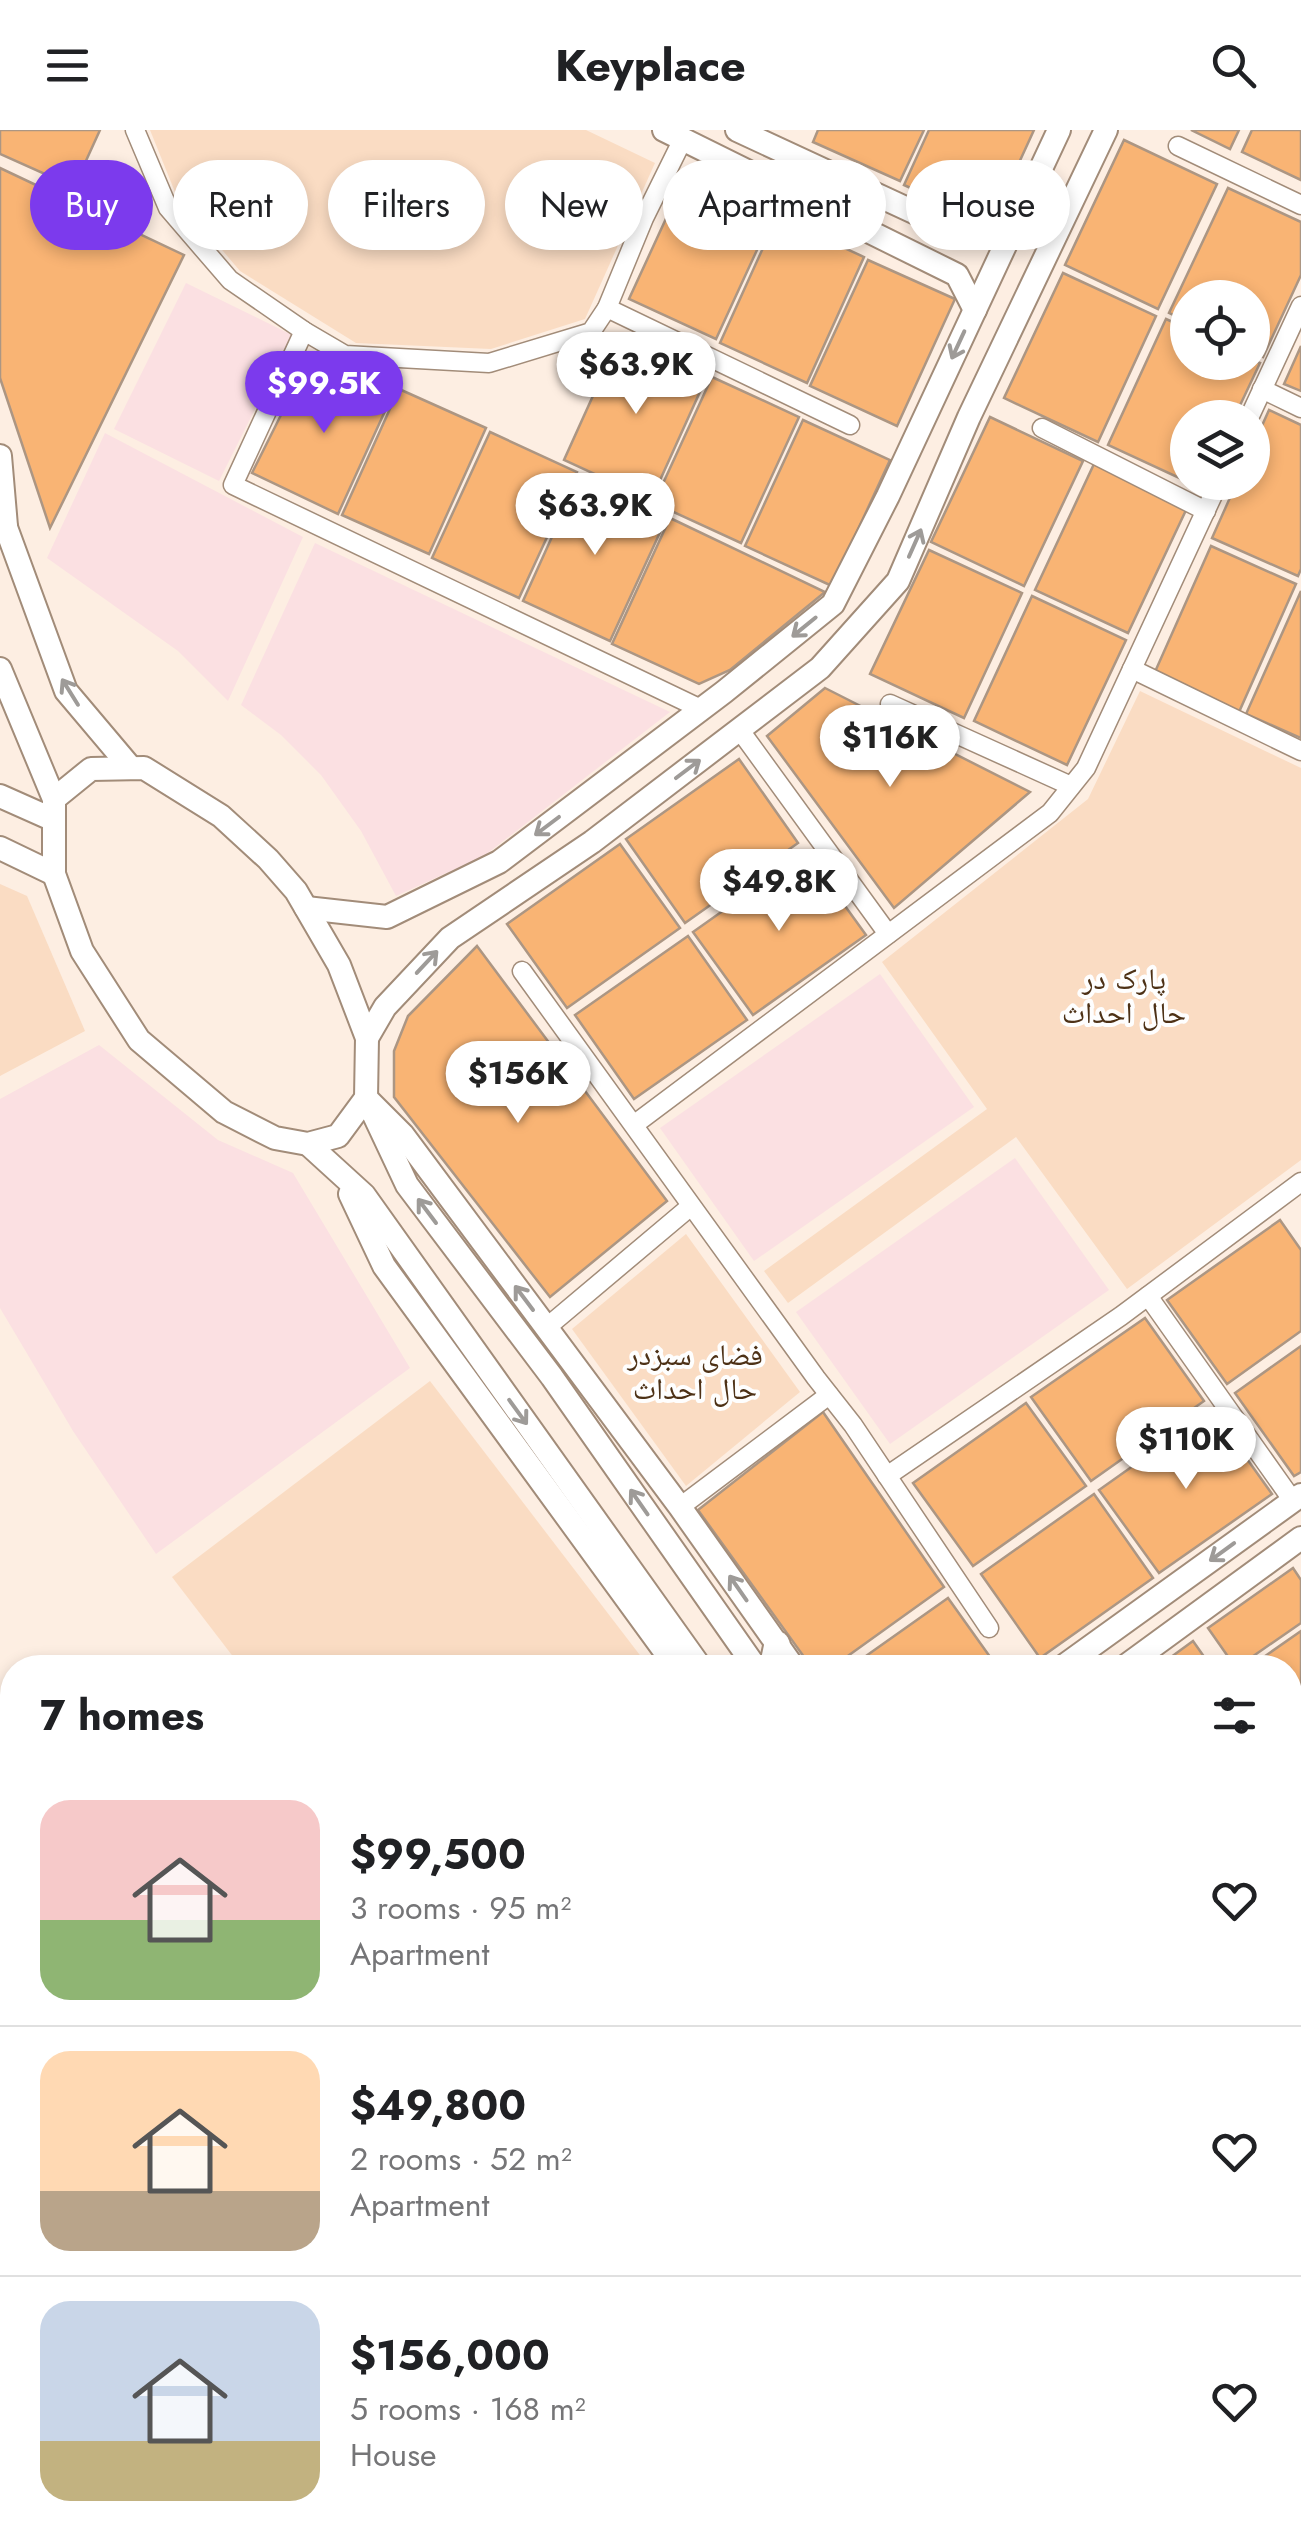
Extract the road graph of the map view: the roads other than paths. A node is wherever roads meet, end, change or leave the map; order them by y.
1 (135, 130) edge
2 (737, 130) edge
3 (1059, 130) edge
4 (1106, 130) edge
5 (673, 134) edge
6 (1178, 146) dead end
7 (726, 160) edge
8 (802, 160) edge
9 (1045, 160) edge
10 (1301, 206) edge
11 (886, 240) edge
12 (1003, 250) edge
13 (1301, 306) edge
14 (607, 308) junction
15 (975, 310) junction
16 (304, 330) junction
17 (1262, 390) junction
18 (1257, 400) edge
19 (1301, 408) edge
20 (850, 425) dead end
21 (1042, 428) dead end
22 (0, 456) edge
23 (1211, 500) edge
24 (1206, 510) junction
25 (3, 520) edge
26 (0, 669) edge
27 (1132, 669) junction
28 (890, 704) dead end
29 (702, 709) junction
30 (740, 729) junction
31 (1301, 751) edge
32 (131, 768) junction
33 (1071, 786) junction
34 (0, 796) edge
35 (54, 809) junction
36 (0, 848) edge
37 (54, 874) junction
38 (306, 908) junction
39 (888, 934) junction
40 (522, 971) dead end
41 (367, 1038) junction
42 (366, 1098) junction
43 (635, 1124) junction
44 (308, 1144) junction
45 (338, 1169) junction
46 (1301, 1182) edge
47 (691, 1206) junction
48 (1148, 1296) junction
49 (546, 1328) junction
50 (828, 1395) junction
51 (887, 1476) junction
52 (1297, 1498) edge
53 (680, 1507) junction
54 (1301, 1538) edge
55 (989, 1628) dead end
56 (668, 1655) edge
57 (692, 1655) edge
58 (747, 1655) edge
59 (773, 1655) edge
60 (1078, 1655) edge
61 (1141, 1655) edge

1 - 16 street
2 - 8 street
3 - 9 street
30 -> 4 street
5 - 7 street
5 - 14 street
6 - 10 street
11 - 15 street
12 - 15 street
13 - 17 street
14 - 16 street
14 - 20 street
15 -> 29 street
16 - 29 street
17 - 18 street
17 - 19 street
21 - 24 street
22 - 25 street
23 - 24 street
24 - 27 street
32 -> 25 street
26 - 35 street
27 - 31 street
27 - 33 street
28 - 33 street
29 -> 38 street
30 - 39 street
41 -> 30 street
32 - 35 street
32 - 38 street
33 - 39 street
34 - 35 street
35 - 37 street
36 - 37 street
37 - 44 street
38 - 41 street
39 - 43 street
40 - 43 street
41 - 42 street
42 - 44 street
49 -> 42 street
58 -> 42 street
43 - 47 street
44 - 45 street
45 - 56 street
45 -> 57 street
46 - 48 street
47 - 49 street
47 - 50 street
48 - 51 street
48 - 52 street
49 - 53 street
50 - 51 street
50 - 53 street
51 - 55 street
52 -> 60 street
59 -> 53 street
54 - 61 street

